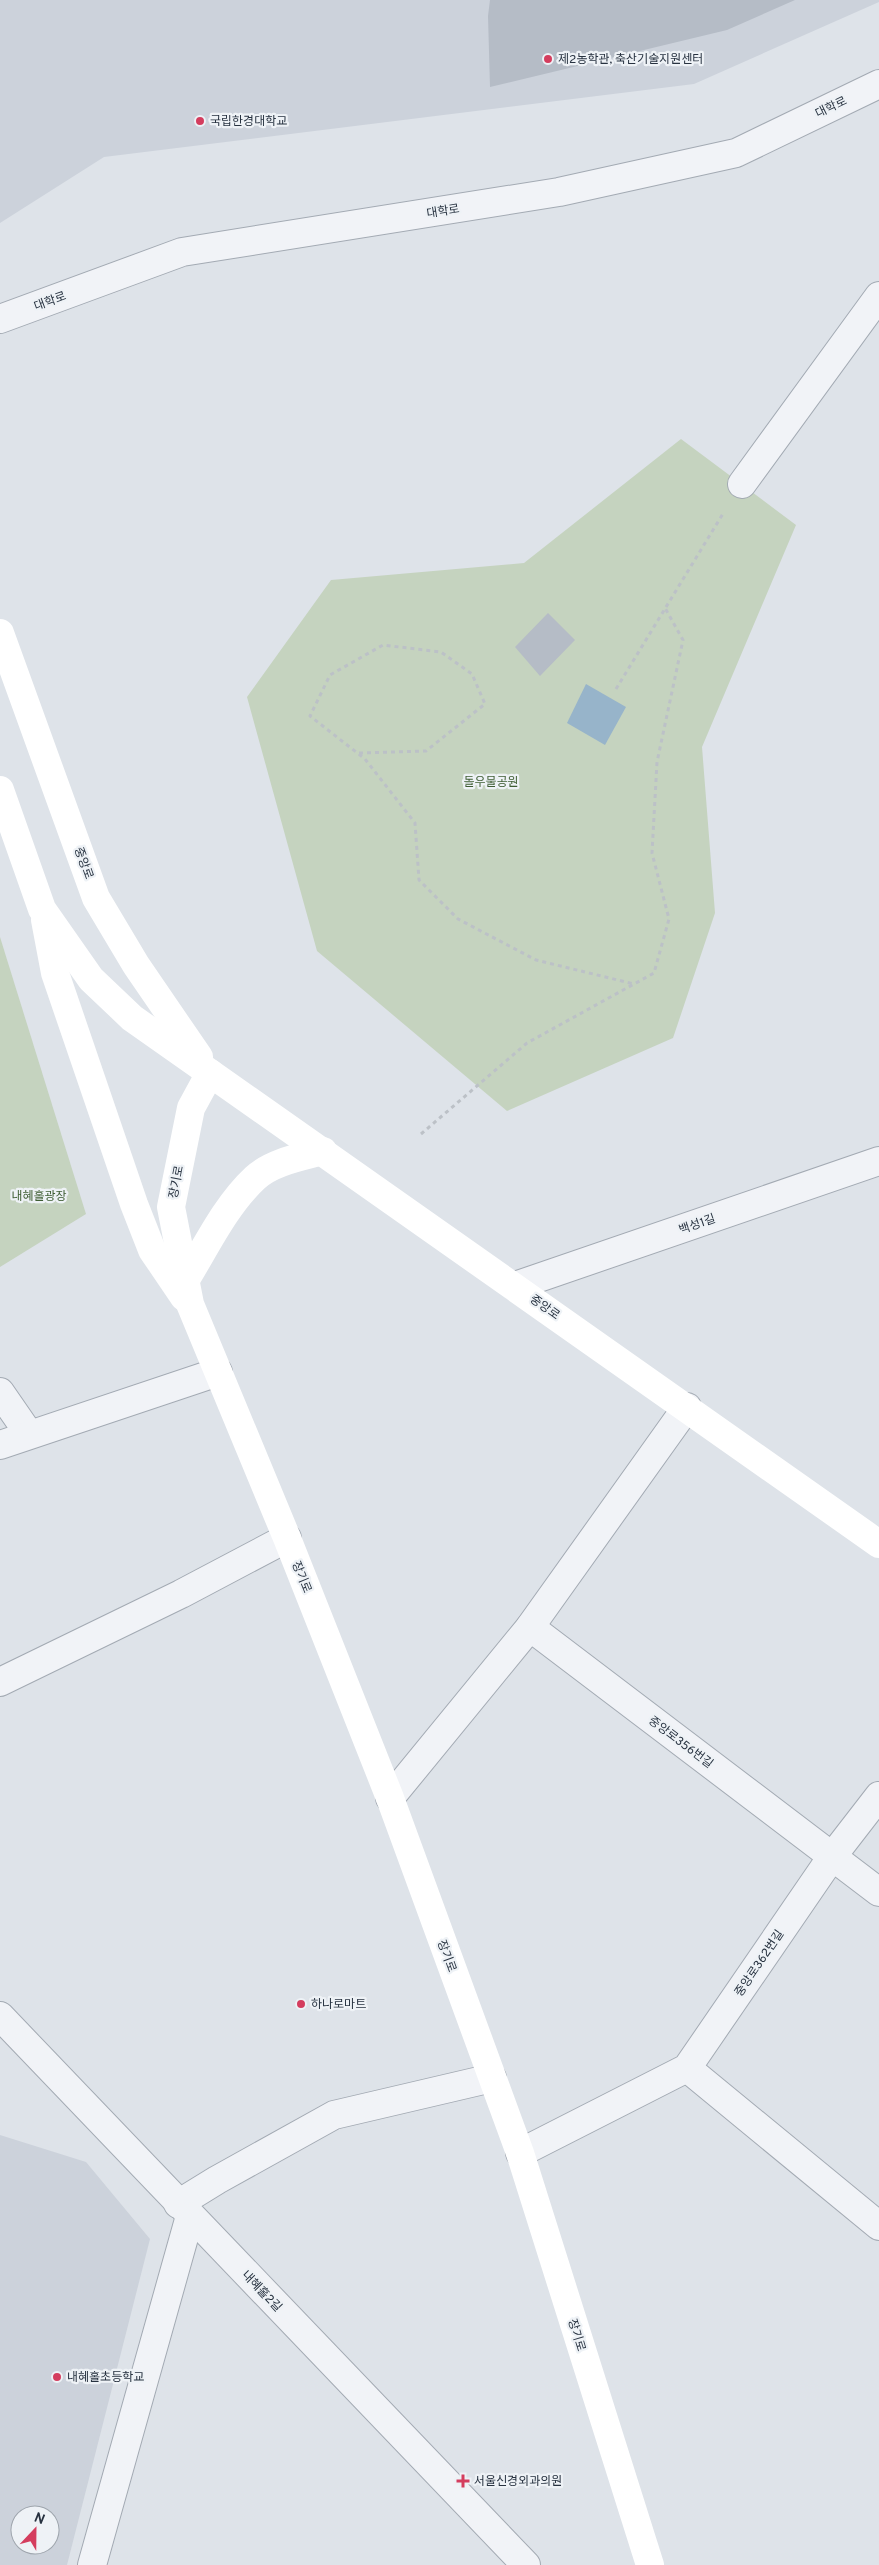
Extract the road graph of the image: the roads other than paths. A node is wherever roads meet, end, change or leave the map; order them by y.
1 (879, 84) edge
2 (879, 296) edge
3 (0, 319) edge
4 (742, 484) road end
5 (0, 633) edge
6 (0, 790) edge
7 (42, 909) junction
8 (210, 1073) junction
9 (323, 1151) junction
10 (879, 1161) edge
11 (515, 1286) junction
12 (188, 1293) junction
13 (218, 1372) junction
14 (0, 1392) edge
15 (687, 1407) junction
16 (29, 1434) junction
17 (0, 1446) edge
18 (287, 1538) junction
19 (879, 1544) edge
20 (530, 1627) junction
21 (0, 1682) edge
22 (879, 1796) edge
23 (390, 1798) junction
24 (831, 1858) junction
25 (879, 1892) edge
26 (0, 2016) edge
27 (687, 2068) junction
28 (492, 2078) junction
29 (520, 2153) junction
30 (184, 2210) junction
31 (879, 2226) edge
32 (92, 2565) edge
33 (526, 2565) edge
34 (650, 2565) edge

1 - 3 street, 대학로
2 - 4 street
5 - 8 main road, 중앙로
6 - 7 main road, 중앙로
7 - 8 main road, 중앙로
7 - 12 main road
8 - 9 main road, 중앙로
8 - 12 main road, 장기로
9 - 11 main road, 중앙로
9 - 12 main road
10 - 11 street, 백성1길
11 - 15 main road, 중앙로
12 - 13 main road, 장기로
13 - 16 street
13 - 18 main road, 장기로
14 - 16 street
15 - 19 main road, 중앙로
15 - 20 street
16 - 17 street
18 - 21 street
18 - 23 main road, 장기로
20 - 23 street
20 - 24 street, 중앙로356번길
22 - 24 street, 중앙로362번길
23 - 28 main road, 장기로
24 - 25 street
24 - 27 street, 중앙로362번길
26 - 30 street, 내혜홀2길
27 - 29 street, 중앙로362번길
27 - 31 street
28 - 29 main road, 장기로
28 - 30 street
29 - 34 main road, 장기로
30 - 32 street
30 - 33 street, 내혜홀2길

